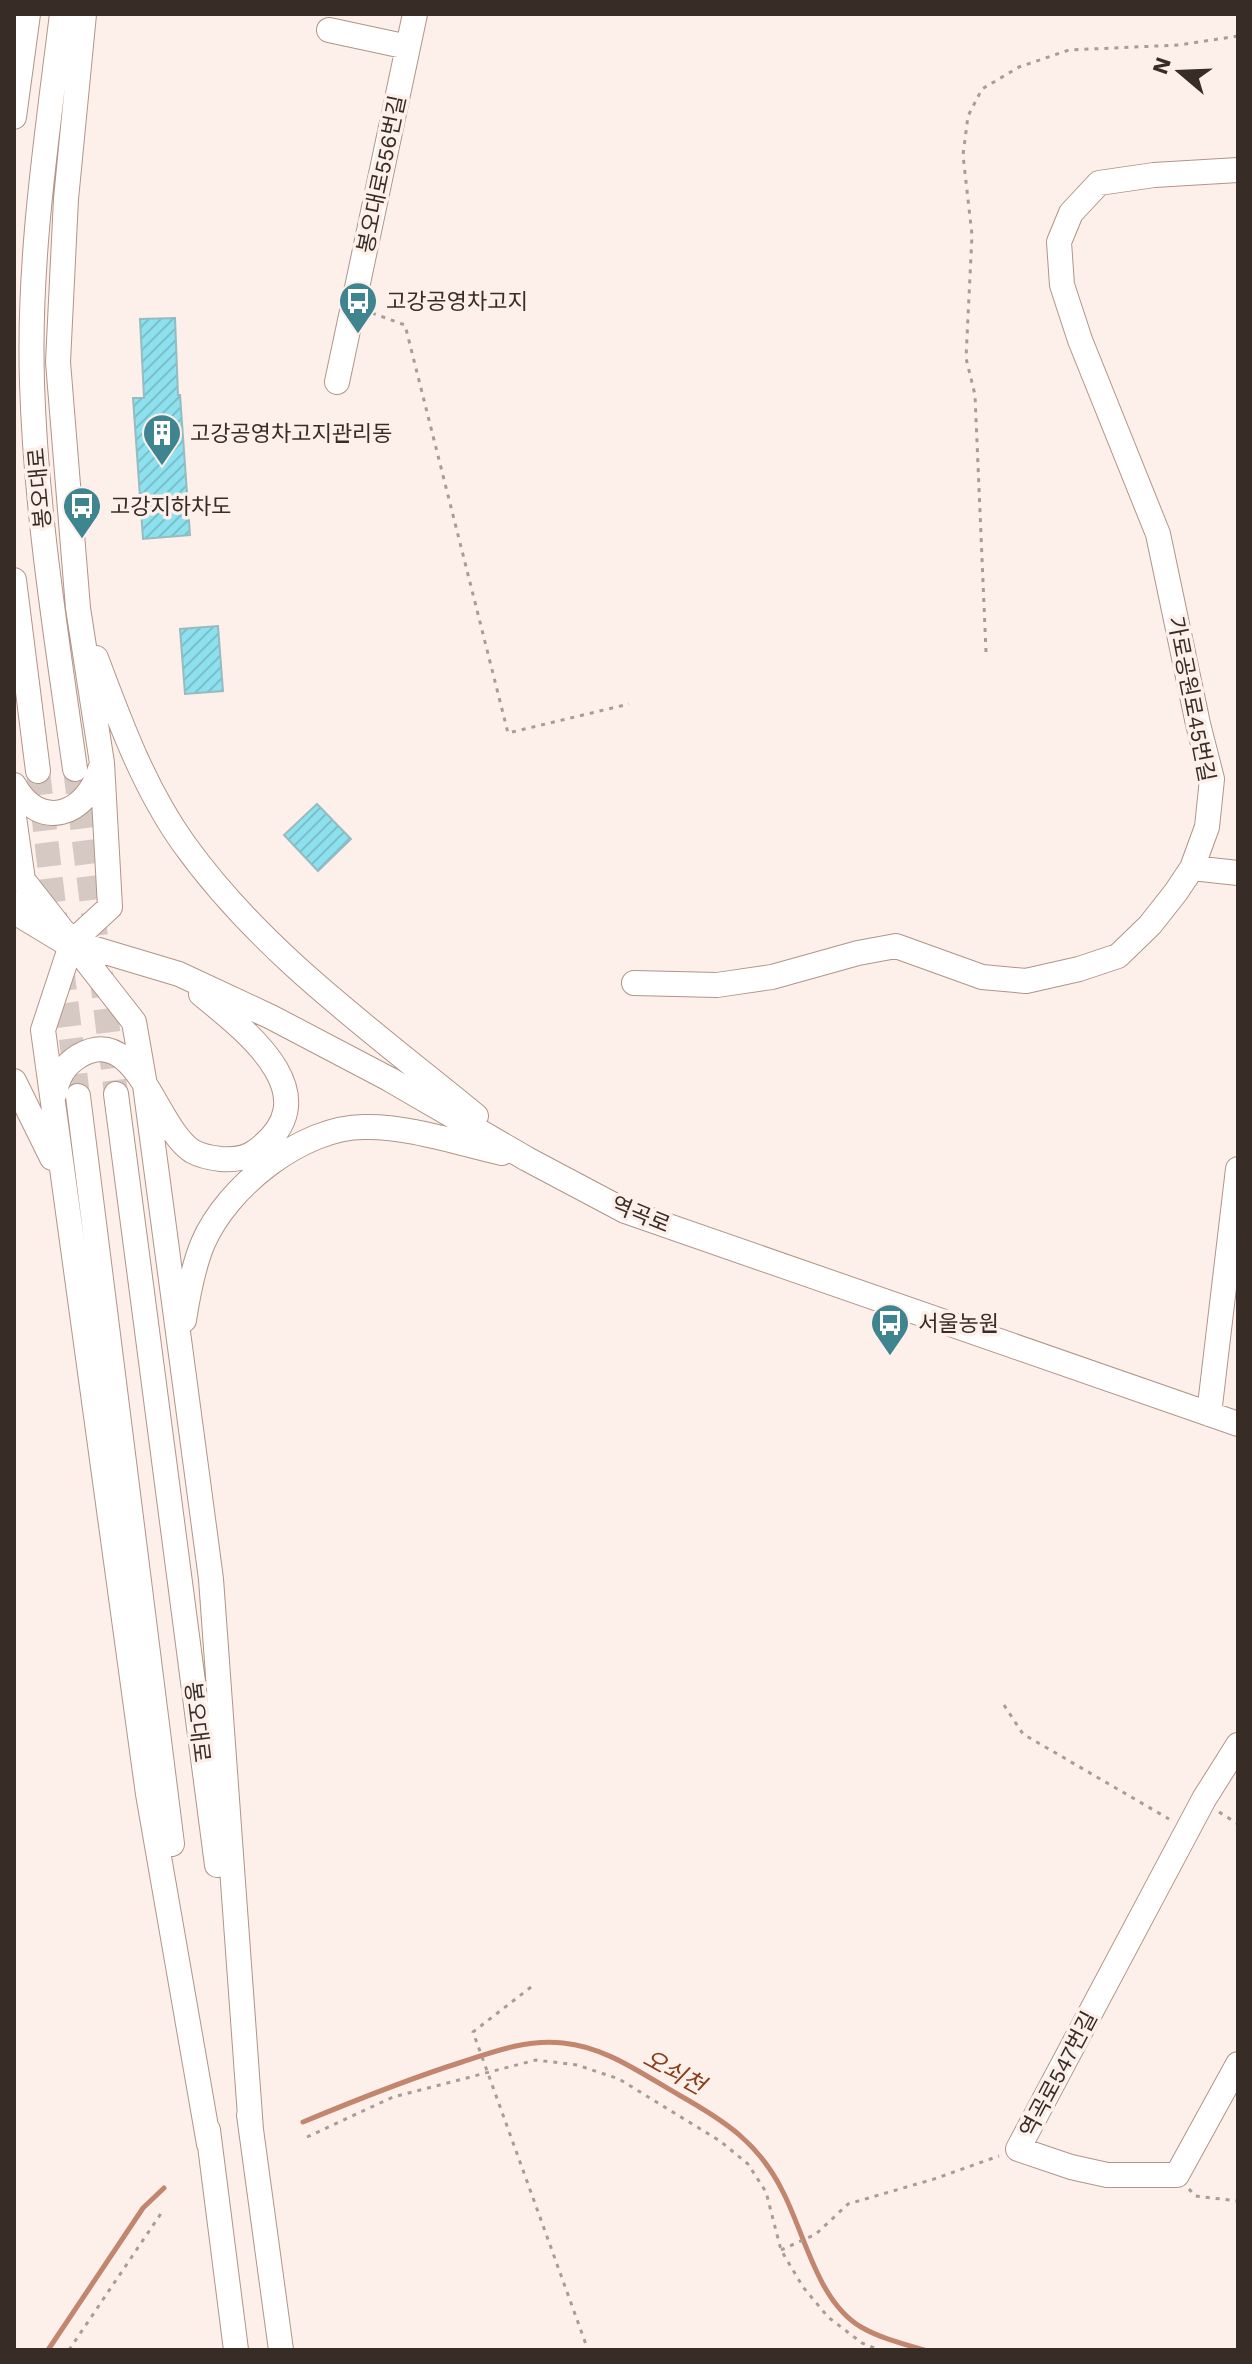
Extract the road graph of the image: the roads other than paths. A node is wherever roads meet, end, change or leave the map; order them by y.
1 (28, 14) edge
2 (62, 14) edge
3 (84, 14) edge
4 (415, 14) edge
5 (329, 30) dead end
6 (408, 47) junction
7 (14, 117) edge
8 (1238, 170) edge
9 (337, 382) dead end
10 (14, 580) edge
11 (78, 608) junction
12 (102, 763) junction
13 (75, 769) tunnel mouth
14 (38, 771) tunnel mouth
15 (14, 785) edge
16 (14, 817) edge
17 (1192, 868) junction
18 (1238, 873) edge
19 (14, 907) edge
20 (14, 931) edge
21 (72, 942) junction
22 (179, 974) junction
23 (634, 983) dead end
24 (14, 1081) edge
25 (145, 1085) junction
26 (116, 1094) tunnel mouth
27 (78, 1096) tunnel mouth
28 (53, 1101) junction
29 (527, 1159) junction
30 (1238, 1169) edge
31 (61, 1178) junction
32 (180, 1346) junction
33 (1209, 1414) junction
34 (1238, 1424) edge
35 (1238, 1745) edge
36 (1238, 2064) edge
37 (251, 2130) junction
38 (209, 2144) junction
39 (236, 2350) edge
40 (281, 2350) edge

1 - 7 street
2 - 13 street, 봉오대로
3 - 11 street
4 - 6 street, 봉오대로556번길
5 - 6 street
6 - 9 street, 봉오대로556번길
8 - 17 street, 가로공원로45번길
10 - 14 street
11 - 12 street
11 - 29 street
12 - 15 street
12 - 21 street
16 - 21 street
17 - 18 street
17 - 23 street, 가로공원로45번길
19 - 21 main road
20 - 21 main road
21 - 22 street, 역곡로
21 - 25 street
21 - 28 street
22 - 25 street
22 - 29 street, 역곡로
24 - 31 street
25 - 28 street
25 - 32 street
26 - 37 street, 봉오대로
27 - 38 street, 봉오대로
28 - 31 street
29 - 32 street
29 - 33 street, 역곡로
30 - 33 street
31 - 38 street
32 - 37 street
33 - 34 street, 역곡로
35 - 36 street, 역곡로547번길
37 - 40 street, 봉오대로
38 - 39 street, 봉오대로

